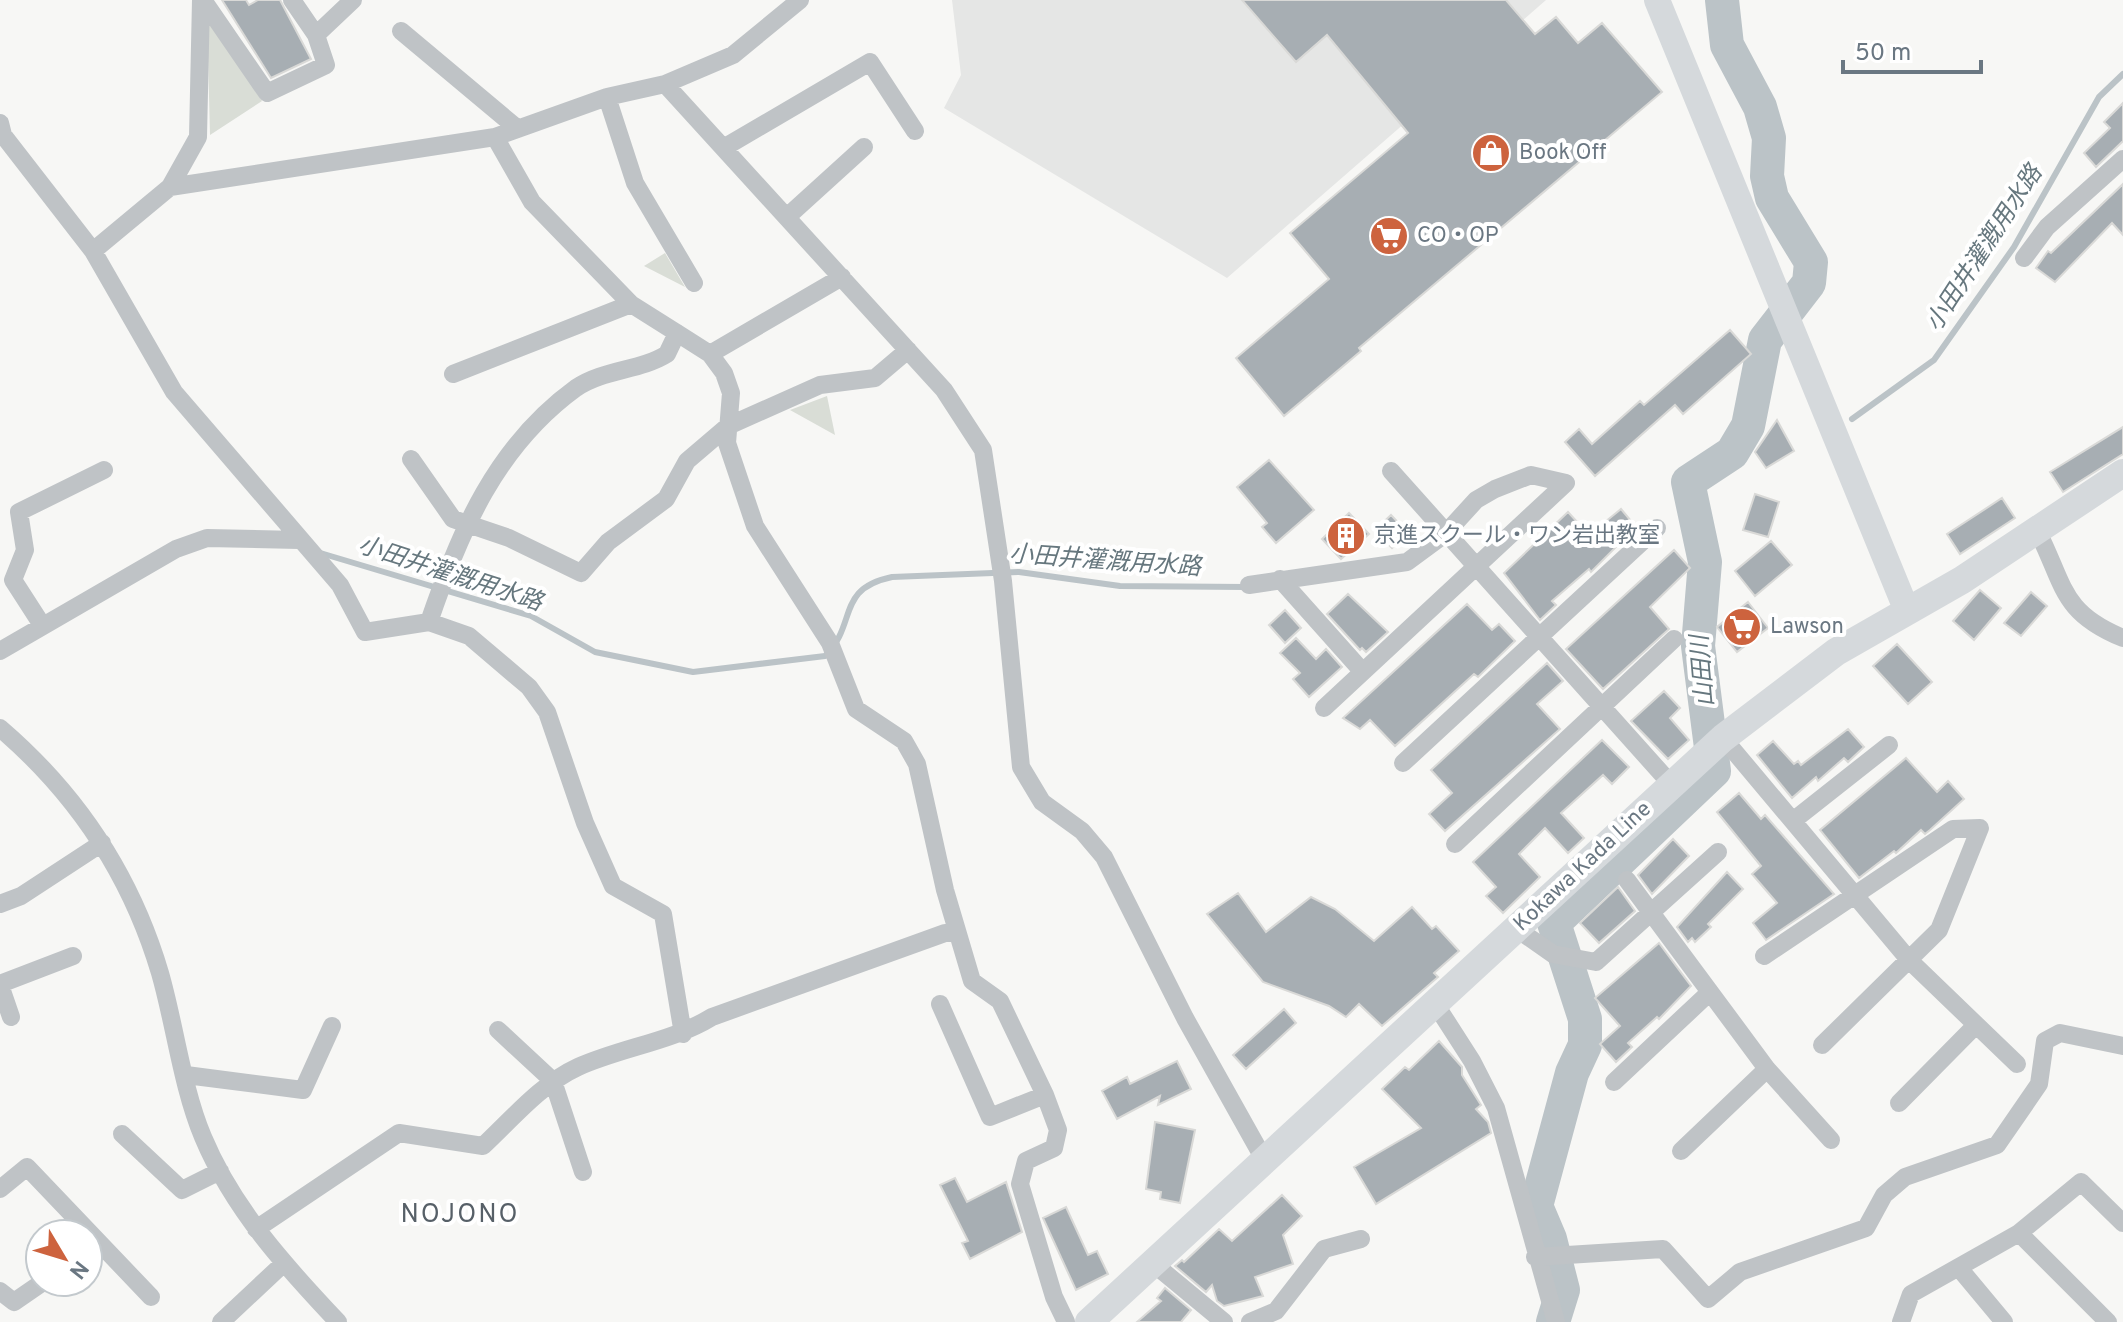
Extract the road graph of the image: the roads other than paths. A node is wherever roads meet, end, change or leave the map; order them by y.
1 (202, 0) edge
2 (292, 0) edge
3 (353, 0) edge
4 (800, 0) edge
5 (1657, 0) edge
6 (401, 31) dead end
7 (316, 35) junction
8 (665, 84) junction
9 (607, 97) junction
10 (0, 123) edge
11 (518, 129) junction
12 (915, 131) dead end
13 (495, 137) junction
14 (725, 147) junction
15 (864, 147) dead end
16 (2122, 163) edge
17 (170, 187) junction
18 (788, 216) junction
19 (93, 251) junction
20 (2024, 258) dead end
21 (842, 277) junction
22 (694, 283) dead end
23 (631, 304) junction
24 (677, 333) junction
25 (908, 350) junction
26 (710, 354) junction
27 (453, 374) dead end
28 (728, 426) junction
29 (411, 459) dead end
30 (104, 470) dead end
31 (1391, 471) dead end
32 (2123, 473) edge
33 (466, 523) junction
34 (1657, 528) dead end
35 (2037, 530) junction
36 (1445, 534) junction
37 (299, 540) junction
38 (1474, 566) junction
39 (1280, 579) junction
40 (1249, 585) dead end
41 (1907, 611) junction
42 (429, 622) junction
43 (42, 625) junction
44 (1539, 638) junction
45 (2123, 638) edge
46 (1674, 639) dead end
47 (0, 651) edge
48 (1362, 671) junction
49 (1602, 707) junction
50 (1324, 708) dead end
51 (0, 728) edge
52 (1715, 745) junction
53 (1889, 745) dead end
54 (1403, 763) dead end
55 (1671, 784) junction
56 (1794, 820) junction
57 (102, 843) junction
58 (1455, 844) dead end
59 (1718, 852) dead end
60 (1627, 880) dead end
61 (1856, 894) junction
62 (0, 904) edge
63 (1652, 910) junction
64 (1517, 929) junction
65 (957, 933) junction
66 (73, 956) dead end
67 (1764, 956) dead end
68 (1910, 961) junction
69 (0, 984) edge
70 (1710, 992) junction
71 (940, 1004) dead end
72 (1436, 1005) junction
73 (11, 1017) dead end
74 (1976, 1025) junction
75 (332, 1026) dead end
76 (498, 1030) dead end
77 (683, 1034) junction
78 (1822, 1045) dead end
79 (2123, 1046) edge
80 (2017, 1064) dead end
81 (1767, 1069) junction
82 (186, 1075) junction
83 (553, 1081) junction
84 (1614, 1082) dead end
85 (1045, 1095) junction
86 (1899, 1103) dead end
87 (122, 1134) dead end
88 (1831, 1140) dead end
89 (1681, 1151) dead end
90 (1265, 1161) junction
91 (220, 1171) junction
92 (583, 1172) dead end
93 (0, 1189) edge
94 (70, 1218) edge
95 (2122, 1220) edge
96 (256, 1229) junction
97 (2019, 1233) junction
98 (1361, 1239) dead end
99 (104, 1256) edge
100 (1535, 1257) junction
101 (283, 1264) junction
102 (1154, 1264) junction
103 (1959, 1268) junction
104 (0, 1291) edge
105 (24, 1295) edge
106 (151, 1297) dead end
107 (1276, 1311) junction
108 (221, 1322) edge
109 (338, 1322) edge
110 (1066, 1322) edge
111 (1089, 1322) edge
112 (1224, 1322) edge
113 (1250, 1322) edge
114 (1293, 1322) edge
115 (1556, 1322) edge
116 (1901, 1322) edge
117 (2004, 1322) edge
118 (2108, 1322) edge

1 - 7 street
1 - 17 street
2 - 7 street
3 - 7 street
4 - 8 street
5 - 41 street
6 - 11 street
8 - 9 street
8 - 14 street
9 - 11 street
9 - 22 street
10 - 19 street
11 - 13 street
12 - 14 street
13 - 17 street
13 - 23 street
14 - 18 street
15 - 18 street
16 - 20 street
17 - 19 street
18 - 21 street
19 - 37 street
21 - 25 street
21 - 26 street
23 - 24 street
23 - 27 street
24 - 26 street
24 - 33 street
25 - 28 street
25 - 90 street
26 - 28 street
28 - 33 street
28 - 65 street
29 - 33 street
30 - 43 street
31 - 36 street
32 - 35 main road, Kokawa Kada Line
33 - 42 street
34 - 44 street
35 - 41 main road, Kokawa Kada Line
35 - 45 street
36 - 38 street
36 - 38 street
36 - 39 street
37 - 42 street
37 - 43 street
38 - 44 street
38 - 48 street
39 - 40 street
39 - 48 street
41 - 52 main road, Kokawa Kada Line
42 - 77 street
43 - 47 street
44 - 49 street
44 - 54 street
46 - 49 street
48 - 50 street
49 - 55 street
49 - 58 street
51 - 57 street
52 - 55 main road, Kokawa Kada Line
52 - 56 street
53 - 56 street
55 - 64 main road, Kokawa Kada Line
56 - 61 street
57 - 62 street
57 - 82 street
59 - 63 street
60 - 63 street
61 - 67 street
61 - 68 street
61 - 68 street
63 - 64 street
63 - 70 street
64 - 72 main road, Kokawa Kada Line
65 - 77 street
65 - 85 street
66 - 69 street
68 - 74 street
68 - 78 street
69 - 73 street
70 - 81 street
70 - 84 street
71 - 85 street
72 - 90 main road, Kokawa Kada Line
72 - 100 street
74 - 80 street
74 - 86 street
75 - 82 street
76 - 83 street
77 - 83 street
79 - 100 street
81 - 88 street
81 - 89 street
82 - 91 street
83 - 92 street
83 - 96 street
85 - 110 street
87 - 91 street
90 - 102 main road, Kokawa Kada Line
91 - 96 street
93 - 94 street
95 - 97 street
96 - 101 street
97 - 103 street
97 - 118 street
98 - 107 street
99 - 106 street
100 - 115 street
101 - 108 street
101 - 109 street
102 - 111 main road, Kokawa Kada Line
102 - 112 street
103 - 116 street
103 - 117 street
104 - 105 street
107 - 113 street
107 - 114 street

